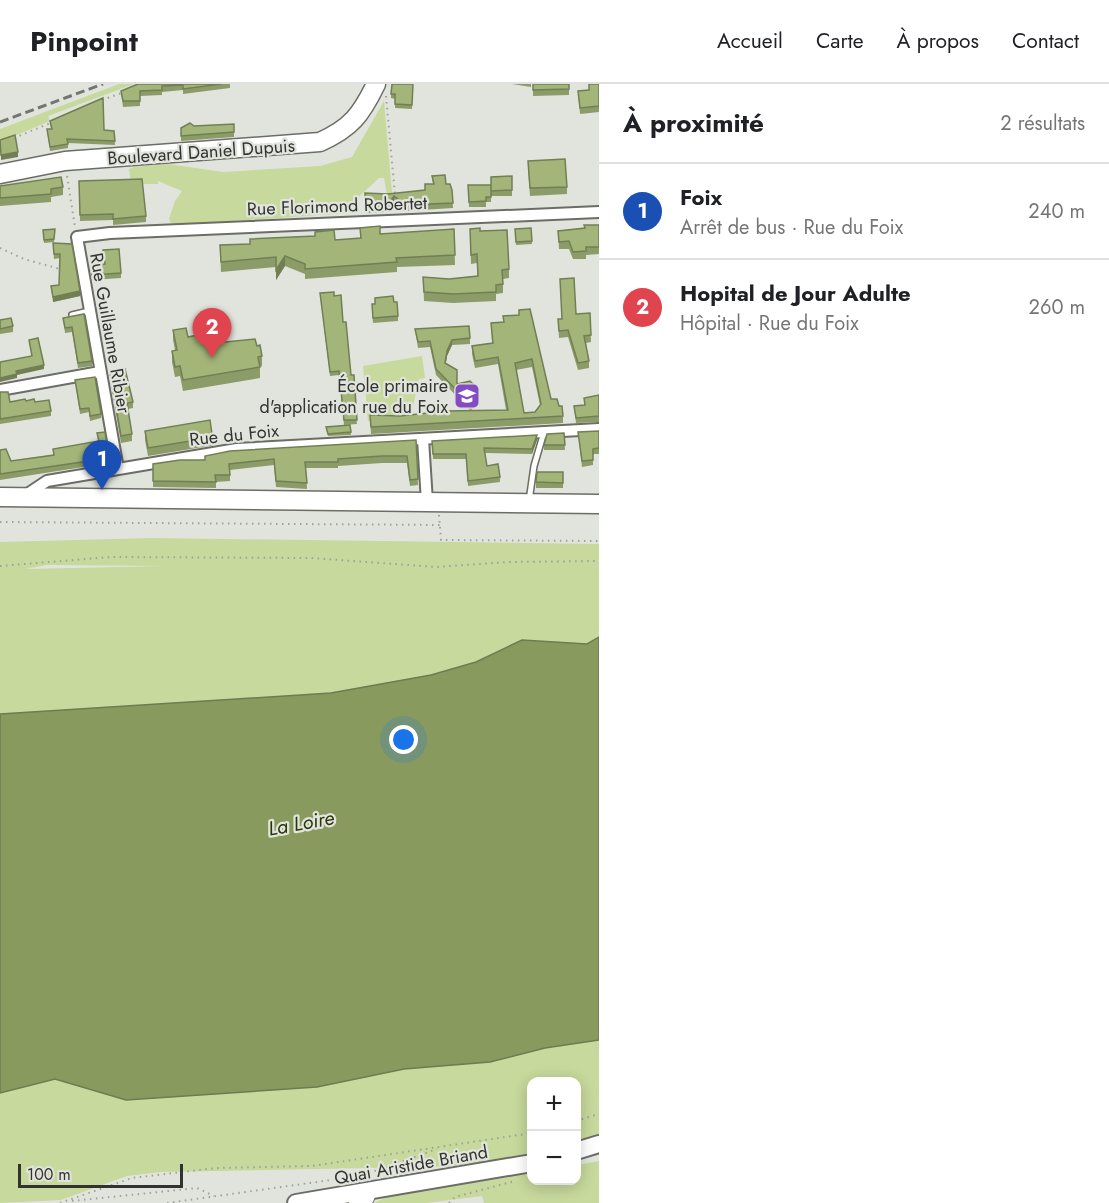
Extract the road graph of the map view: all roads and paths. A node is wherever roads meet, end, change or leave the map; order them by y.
1 (380, 89) edge
2 (126, 92) edge
3 (100, 101) edge
4 (56, 120) edge
5 (11, 139) edge
6 (65, 161) junction
7 (0, 174) edge
8 (396, 204) edge
9 (599, 212) edge
10 (76, 233) junction
11 (0, 249) edge
12 (83, 275) junction
13 (89, 311) junction
14 (72, 315) edge
15 (100, 372) junction
16 (0, 390) edge
17 (599, 429) edge
18 (544, 432) junction
19 (423, 439) junction
20 (118, 470) junction
21 (0, 497) edge
22 (22, 497) junction
23 (427, 502) junction
24 (529, 503) junction
25 (599, 504) edge
26 (0, 522) edge
27 (599, 542) edge
28 (599, 561) edge
29 (0, 566) edge
30 (599, 1114) edge
31 (581, 1119) edge
32 (527, 1134) edge
33 (599, 1144) edge
34 (439, 1148) junction
35 (581, 1149) edge
36 (527, 1165) edge
37 (516, 1180) dead end
38 (214, 1196) junction
39 (362, 1198) edge
40 (66, 1202) edge
41 (60, 1203) edge
42 (167, 1203) edge
43 (296, 1203) edge
44 (450, 1203) edge

1 - 6 main road, Boulevard Daniel Dupuis
1 - 8 path
2 - 3 path
4 - 5 path
6 - 7 main road, Boulevard Daniel Dupuis
6 - 10 path
9 - 10 street, Rue Florimond Robertet
10 - 12 street, Rue Guillaume Ribier
11 - 12 path
12 - 13 street, Rue Guillaume Ribier
13 - 14 lane
13 - 15 street, Rue Guillaume Ribier
15 - 16 street
15 - 20 street, Rue Guillaume Ribier
17 - 18 street, Rue du Foix
18 - 19 street, Rue du Foix
18 - 24 lane
19 - 20 street, Rue du Foix
19 - 23 street
20 - 22 street, Rue du Foix
21 - 22 main road
22 - 23 main road
23 - 24 main road
24 - 25 main road
26 - 27 path
28 - 29 path
30 - 31 path
32 - 34 path
33 - 35 main road
34 - 38 path
34 - 40 path
36 - 39 main road, Quai Aristide Briand
37 - 44 path
38 - 40 path
38 - 42 path
39 - 43 main road, Quai Aristide Briand
40 - 41 path

